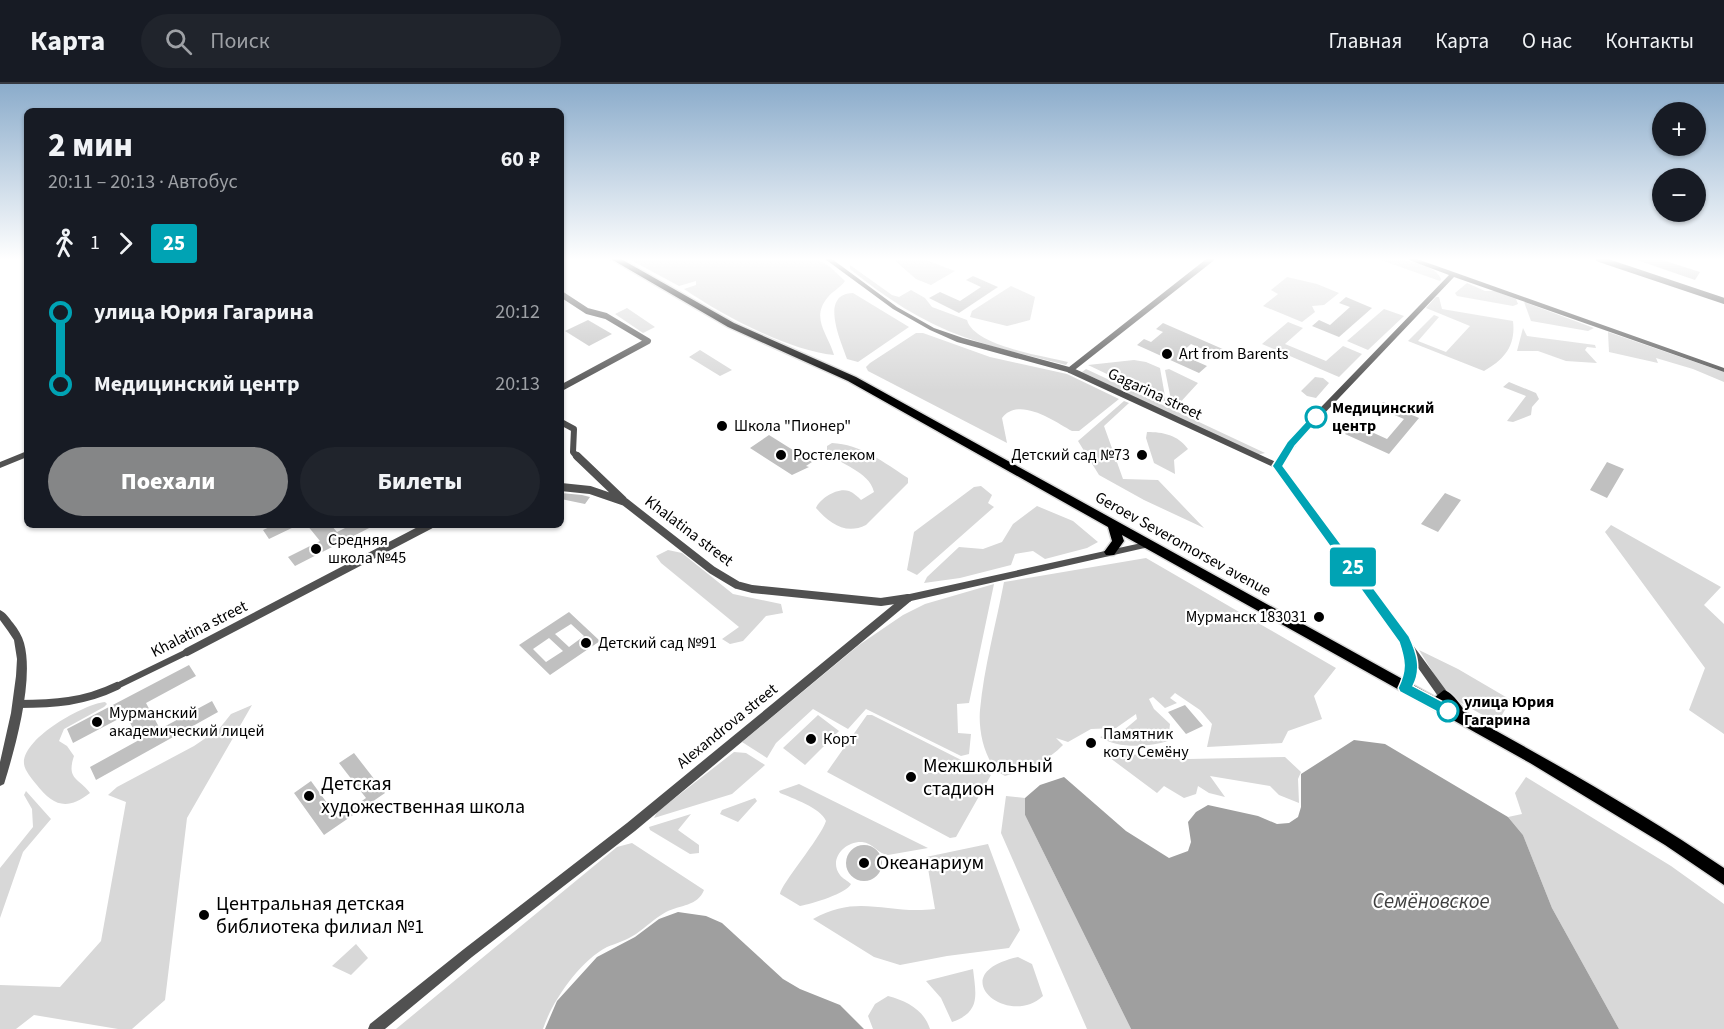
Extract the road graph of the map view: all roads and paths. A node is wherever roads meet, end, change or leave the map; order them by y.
1 (575, 303) edge
2 (693, 303) edge
3 (888, 303) edge
4 (1155, 303) edge
5 (1425, 303) edge
6 (1535, 303) edge
7 (1070, 370) junction
8 (1724, 370) edge
9 (564, 386) edge
10 (564, 423) edge
11 (24, 455) edge
12 (0, 465) edge
13 (1278, 466) junction
14 (564, 487) edge
15 (625, 502) junction
16 (1114, 527) junction
17 (424, 528) edge
18 (1146, 545) junction
19 (1110, 552) junction
20 (908, 598) junction
21 (0, 614) edge
22 (1404, 640) junction
23 (187, 652) joint
24 (117, 686) joint
25 (1405, 688) junction
26 (1440, 700) junction
27 (18, 704) junction
28 (0, 781) edge
29 (1724, 877) edge
30 (375, 1029) edge

1 - 9 street
2 - 16 main road, Geroev Severomorsev avenue
3 - 7 street, Gagarina street
4 - 7 street
5 - 13 street
6 - 8 street
7 - 13 street, Gagarina street
10 - 15 street
11 - 12 street
13 - 22 street, Gagarina street
14 - 15 street, Khalatina street
15 - 20 street, Khalatina street
16 - 18 main road, Geroev Severomorsev avenue
16 - 19 main road
17 - 23 street, Khalatina street
18 - 19 street, Alexandrova street
18 - 25 main road, Geroev Severomorsev avenue
19 - 20 street, Alexandrova street
20 - 30 street, Alexandrova street
21 - 27 street
22 - 25 street, Gagarina street
22 - 26 street, Gagarina street
23 - 24 street, Khalatina street
24 - 27 street
25 - 26 main road, Geroev Severomorsev avenue
26 - 29 main road, Geroev Severomorsev avenue
27 - 28 street

